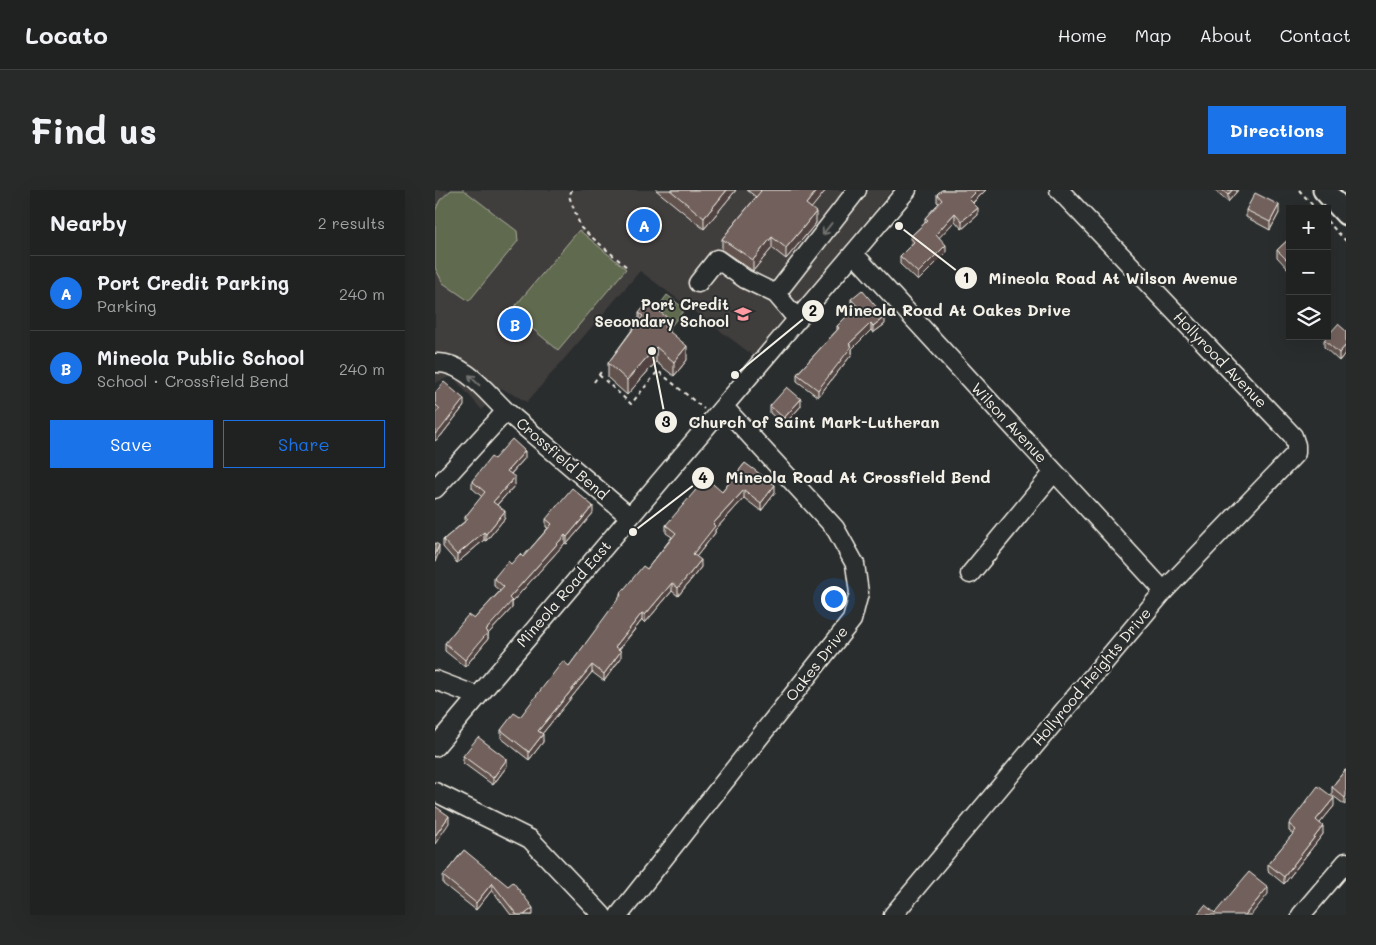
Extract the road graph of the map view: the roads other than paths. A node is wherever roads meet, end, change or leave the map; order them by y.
1 (857, 190) edge
2 (907, 190) edge
3 (1059, 190) edge
4 (1324, 190) edge
5 (1346, 214) edge
6 (854, 254) junction
7 (698, 283) dead end
8 (776, 294) junction
9 (797, 320) junction
10 (435, 363) edge
11 (724, 407) junction
12 (506, 411) junction
13 (1297, 445) joint
14 (1054, 472) junction
15 (435, 489) edge
16 (630, 517) junction
17 (970, 574) dead end
18 (1164, 591) junction
19 (435, 680) edge
20 (477, 696) junction
21 (435, 747) edge
22 (435, 792) edge
23 (1346, 862) edge
24 (602, 915) edge
25 (619, 915) edge
26 (893, 915) edge
27 (1301, 915) edge

1 -> 8 street
2 - 6 street, Mineola Road East
3 - 13 street, Hollyrood Avenue
4 - 5 main road
6 - 9 street, Mineola Road East
6 - 14 street, Wilson Avenue
7 - 8 street
8 - 9 street
9 - 11 street, Mineola Road East
12 -> 10 street
11 - 16 street, Mineola Road East
11 - 25 street, Oakes Drive
12 - 15 street, Crossfield Bend
12 - 16 street, Crossfield Bend
13 - 18 street, Hollyrood Heights Drive
14 - 17 street
14 - 18 street, Wilson Avenue
16 - 20 street, Mineola Road East
18 - 26 street, Hollyrood Heights Drive
19 - 20 street
20 - 21 street, Mineola Road East
22 - 24 street
23 - 27 street

